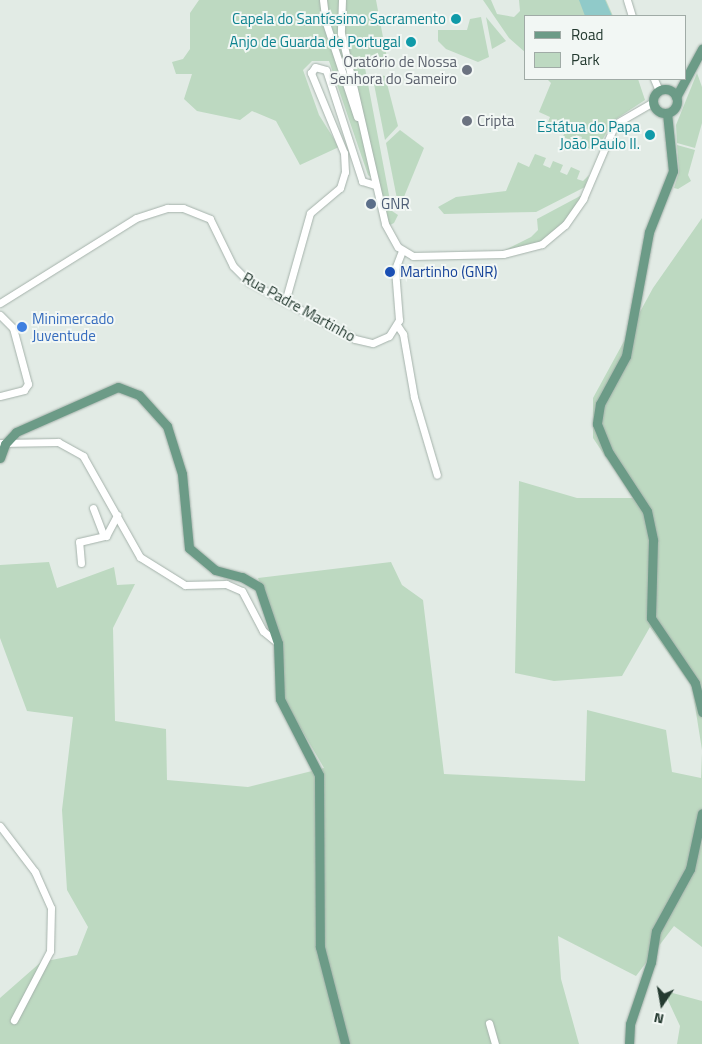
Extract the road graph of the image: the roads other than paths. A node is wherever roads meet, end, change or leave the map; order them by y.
1 (324, 0) edge
2 (342, 0) edge
3 (627, 0) edge
4 (632, 15) edge
5 (702, 49) edge
6 (687, 77) edge
7 (654, 80) edge
8 (685, 80) edge
9 (659, 92) junction
10 (676, 97) junction
11 (653, 102) junction
12 (667, 113) junction
13 (366, 138) junction
14 (375, 185) junction
15 (402, 251) junction
16 (285, 302) junction
17 (0, 303) edge
18 (0, 315) edge
19 (397, 325) junction
20 (0, 396) edge
21 (2, 444) edge
22 (0, 458) edge
23 (437, 475) dead end
24 (93, 508) dead end
25 (117, 515) junction
26 (104, 536) junction
27 (82, 563) dead end
28 (278, 643) junction
29 (702, 712) edge
30 (702, 813) edge
31 (0, 826) edge
32 (14, 1020) dead end
33 (488, 1023) dead end
34 (345, 1044) edge
35 (495, 1044) edge
36 (629, 1044) edge

1 - 13 street
2 - 13 street
3 - 4 street
5 - 6 main road
7 - 9 street
8 - 10 main road
9 - 10 main road
9 - 11 main road
10 - 12 main road
11 - 12 main road
11 - 15 street
12 - 29 main road
13 - 14 street
14 - 15 street
14 - 16 street
15 - 19 street
16 - 17 street, Rua Padre Martinho
16 - 19 street, Rua Padre Martinho
18 - 20 street
19 - 23 street
21 - 22 main road
21 - 25 street
21 - 28 main road
24 - 26 street
25 - 26 street
25 - 28 street
26 - 27 street
28 - 34 main road
30 - 36 main road
31 - 32 street
33 - 35 street

